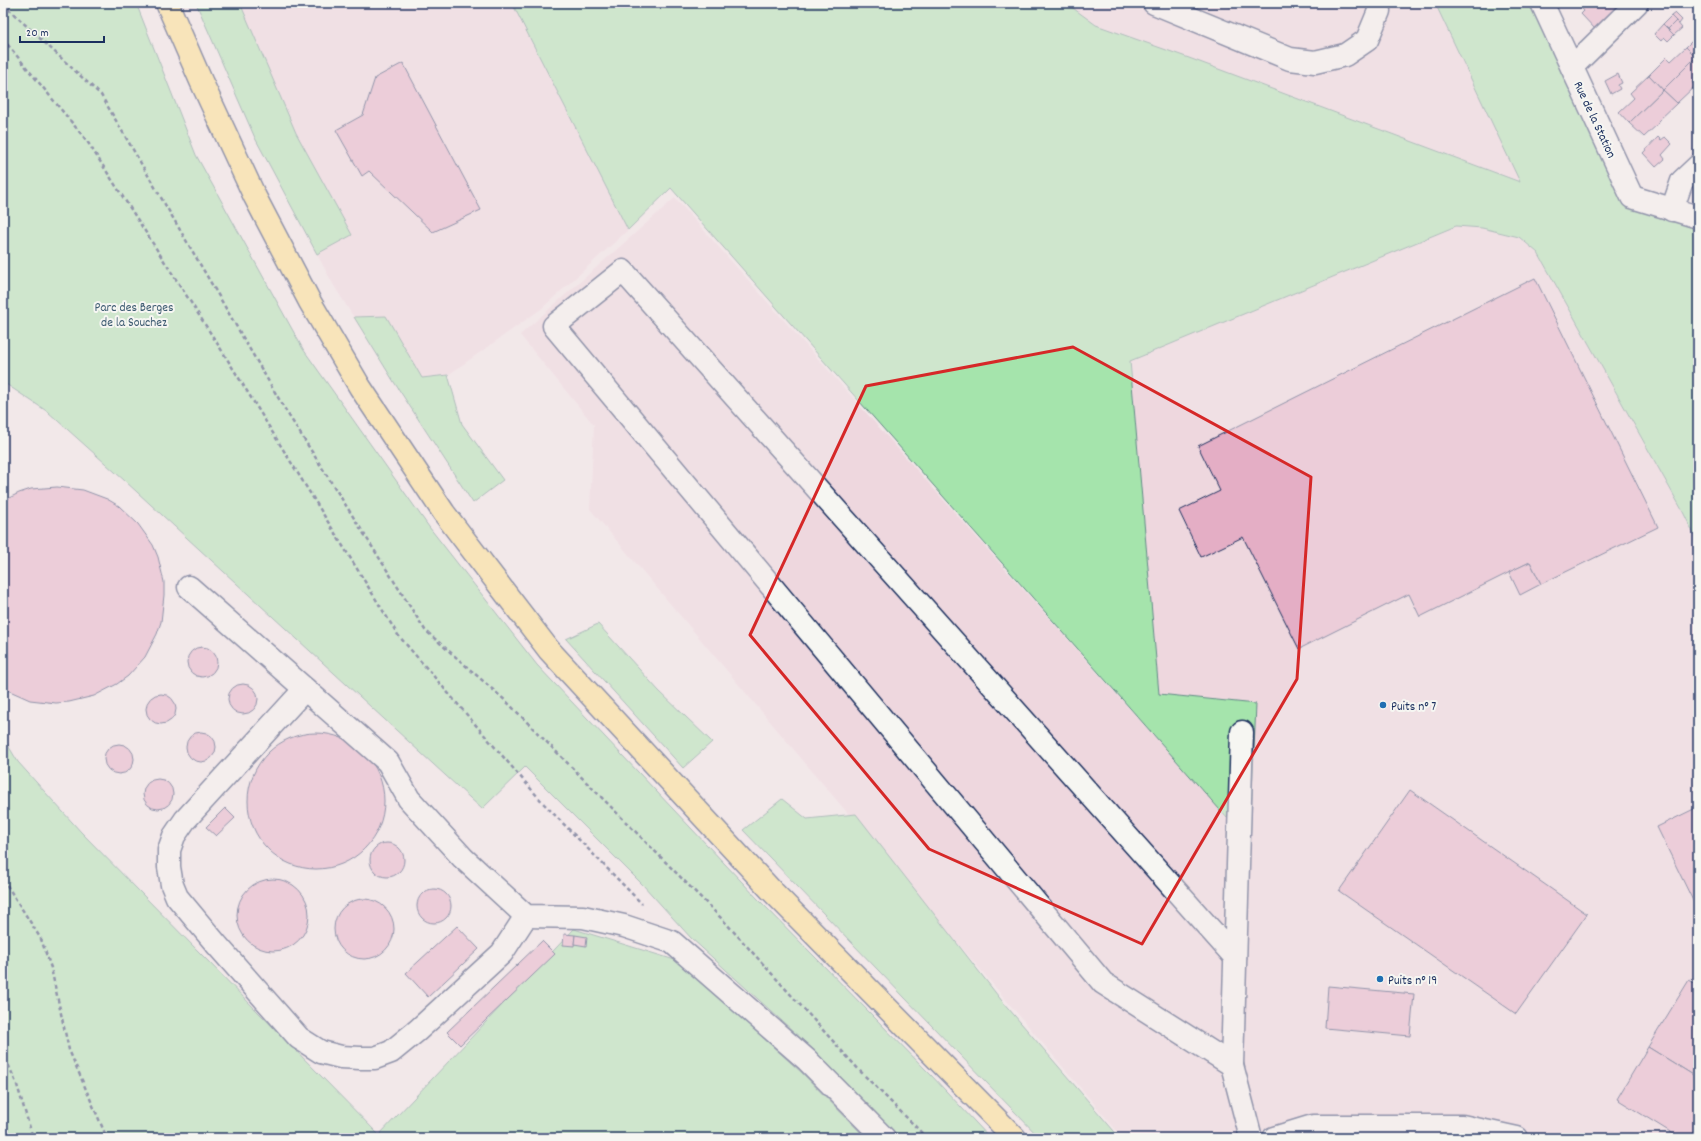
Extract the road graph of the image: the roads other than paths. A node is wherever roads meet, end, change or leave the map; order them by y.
1 (167, 3) edge
2 (1154, 3) edge
3 (1378, 3) edge
4 (1542, 3) edge
5 (1636, 3) edge
6 (1572, 67) junction
7 (1698, 166) edge
8 (1672, 210) junction
9 (1698, 217) edge
10 (189, 587) dead end
11 (305, 689) junction
12 (1242, 732) dead end
13 (526, 916) junction
14 (1235, 957) junction
15 (1232, 1065) junction
16 (884, 1138) edge
17 (1015, 1138) edge
18 (1251, 1138) edge
19 (1274, 1138) edge
20 (1517, 1138) edge

1 - 17 main road
2 - 3 street
4 - 6 street, Rue de la Station
5 - 6 street
6 - 8 street, Rue de la Station
7 - 8 street
8 - 9 street, Rue de la Station
10 - 11 street
11 - 13 street
11 - 13 street
12 - 14 street
13 - 16 street
14 - 15 street
14 - 15 street
15 - 18 street
19 - 20 street

